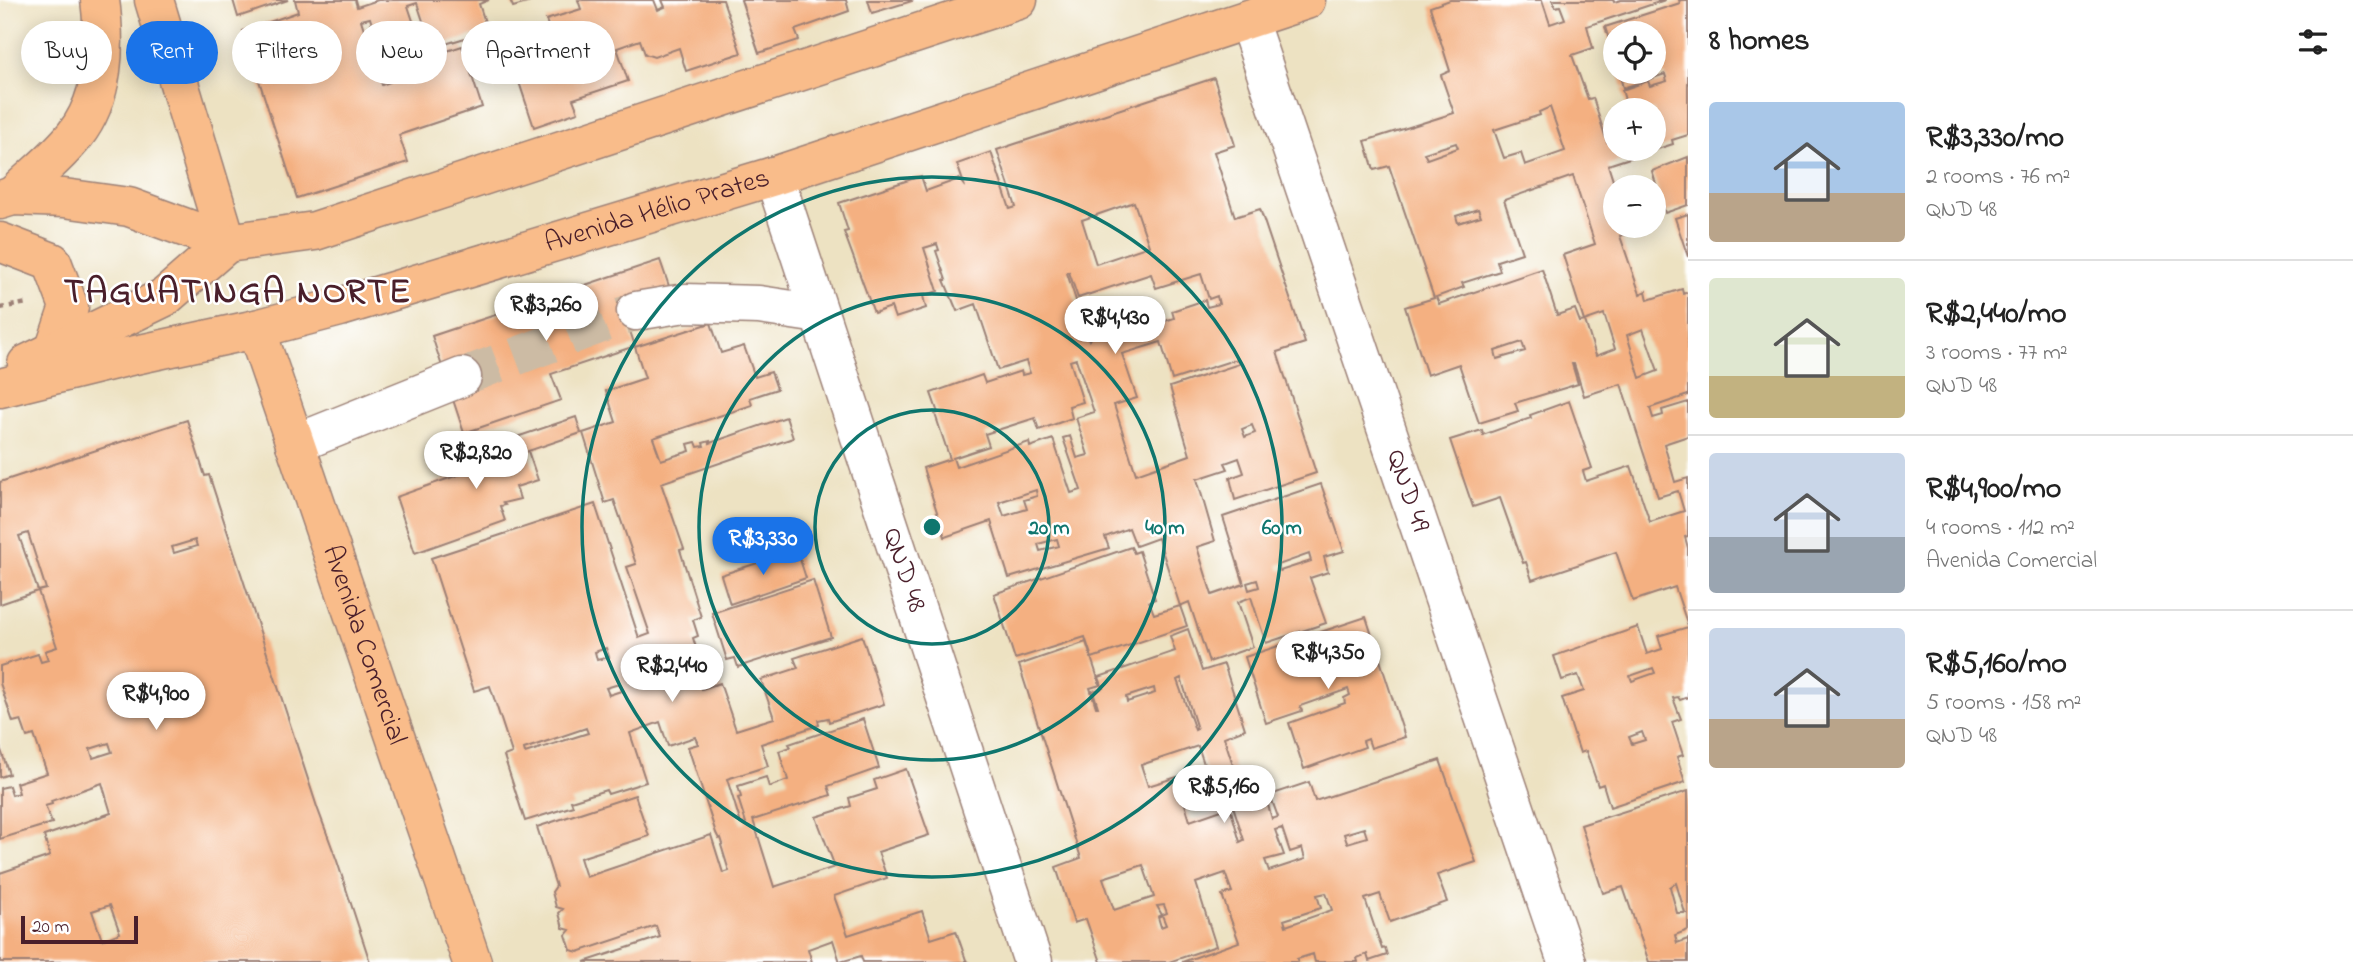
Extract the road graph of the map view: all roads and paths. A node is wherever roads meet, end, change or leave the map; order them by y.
1 (100, 0) edge
2 (154, 0) edge
3 (1018, 0) edge
4 (1306, 0) edge
5 (1248, 20) junction
6 (774, 177) junction
7 (6, 198) edge
8 (0, 242) edge
9 (227, 243) junction
10 (636, 311) tunnel mouth
11 (819, 314) junction
12 (256, 329) junction
13 (54, 351) junction
14 (461, 376) tunnel mouth
15 (0, 378) edge
16 (0, 388) edge
17 (295, 444) junction
18 (472, 962) edge
19 (1033, 962) edge
20 (1567, 962) edge

1 - 7 main road
2 - 9 main road
3 - 9 main road
4 - 5 main road, Avenida Hélio Prates
5 - 6 main road, Avenida Hélio Prates
5 - 20 street, QND 49
6 - 11 street, QND 48
6 - 12 main road, Avenida Hélio Prates
7 - 9 main road
8 - 13 main road
9 - 13 main road
10 - 11 street
11 - 19 street, QND 48
12 - 16 main road, Avenida Hélio Prates
12 - 17 main road, Avenida Comercial
13 - 15 main road
14 - 17 street
17 - 18 main road, Avenida Comercial

